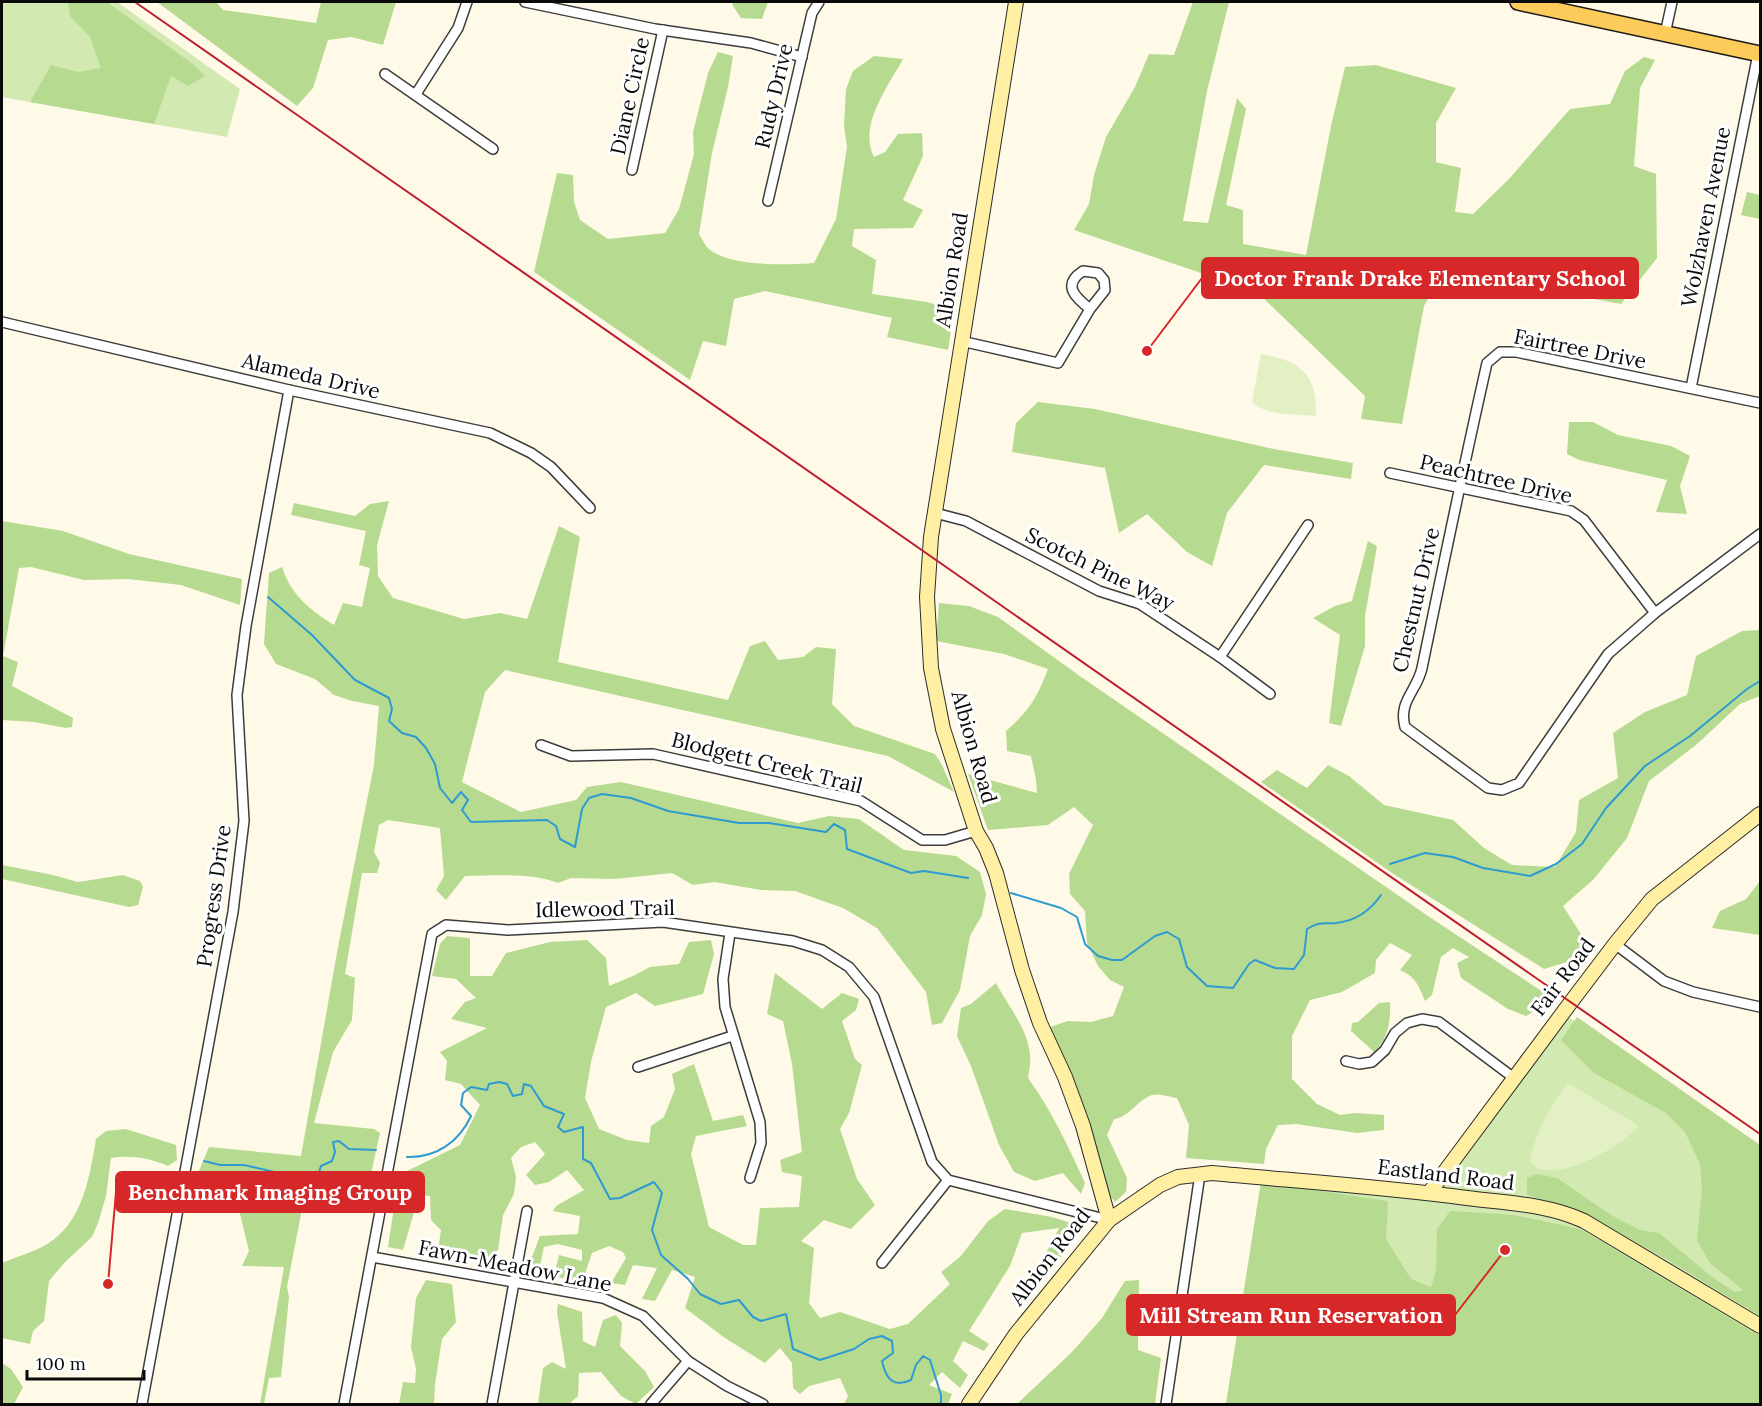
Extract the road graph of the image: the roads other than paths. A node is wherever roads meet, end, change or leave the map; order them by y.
1 (467, 2) edge
2 (525, 2) edge
3 (819, 2) edge
4 (1016, 2) edge
5 (1518, 2) edge
6 (1672, 2) edge
7 (663, 30) junction
8 (1665, 34) junction
9 (1759, 54) edge
10 (802, 57) junction
11 (385, 74) dead end
12 (416, 94) junction
13 (493, 149) dead end
14 (632, 170) dead end
15 (768, 201) dead end
16 (1090, 309) dead end
17 (2, 322) edge
18 (962, 341) junction
19 (1691, 388) junction
20 (288, 390) junction
21 (1761, 403) edge
22 (1390, 473) dead end
23 (1459, 488) junction
24 (590, 508) dead end
25 (935, 513) junction
26 (1308, 525) dead end
27 (1761, 534) edge
28 (1655, 613) junction
29 (1221, 657) junction
30 (1270, 694) dead end
31 (541, 745) dead end
32 (1761, 814) edge
33 (976, 831) junction
34 (730, 933) junction
35 (1615, 944) junction
36 (1761, 1007) edge
37 (732, 1036) junction
38 (1346, 1061) dead end
39 (638, 1067) dead end
40 (1514, 1078) junction
41 (1200, 1174) junction
42 (750, 1178) dead end
43 (948, 1180) junction
44 (1429, 1193) junction
45 (527, 1211) dead end
46 (1109, 1220) junction
47 (372, 1257) junction
48 (882, 1263) dead end
49 (514, 1282) junction
50 (1761, 1326) edge
51 (688, 1361) junction
52 (142, 1404) edge
53 (344, 1404) edge
54 (492, 1404) edge
55 (651, 1404) edge
56 (763, 1404) edge
57 (969, 1404) edge
58 (1166, 1404) edge

1 - 12 street
2 - 7 street
3 - 10 street, Rudy Drive
4 - 18 street, Albion Road
5 - 8 main road
6 - 8 street
7 - 10 street
7 - 14 street, Diane Circle
8 - 9 main road
9 - 19 street, Wolzhaven Avenue
10 - 15 street, Rudy Drive
11 - 12 street
12 - 13 street
16 - 18 street
17 - 20 street, Alameda Drive
18 - 25 street, Albion Road
19 - 21 street, Fairtree Drive
19 - 23 street, Fairtree Drive
20 - 24 street, Alameda Drive
20 - 52 street, Progress Drive
22 - 23 street, Peachtree Drive
23 - 28 street, Peachtree Drive
23 - 28 street, Chestnut Drive
25 - 29 street, Scotch Pine Way
25 - 33 street, Albion Road
26 - 29 street
27 - 28 street
29 - 30 street, Scotch Pine Way
31 - 33 street, Blodgett Creek Trail
32 - 35 street, Fair Road
33 - 46 street, Albion Road
34 - 37 street
34 - 43 street, Idlewood Trail
34 - 47 street, Idlewood Trail
35 - 36 street
35 - 40 street, Fair Road
37 - 39 street
37 - 42 street
38 - 40 street
40 - 44 street, Fair Road
41 - 44 street, Eastland Road
41 - 46 street, Eastland Road
41 - 58 street
43 - 46 street
43 - 48 street
44 - 50 street, Eastland Road
45 - 49 street
46 - 57 street, Albion Road
47 - 49 street, Fawn-Meadow Lane
47 - 53 street, Idlewood Trail
49 - 51 street, Fawn-Meadow Lane
49 - 54 street
51 - 55 street
51 - 56 street, Fawn-Meadow Lane

